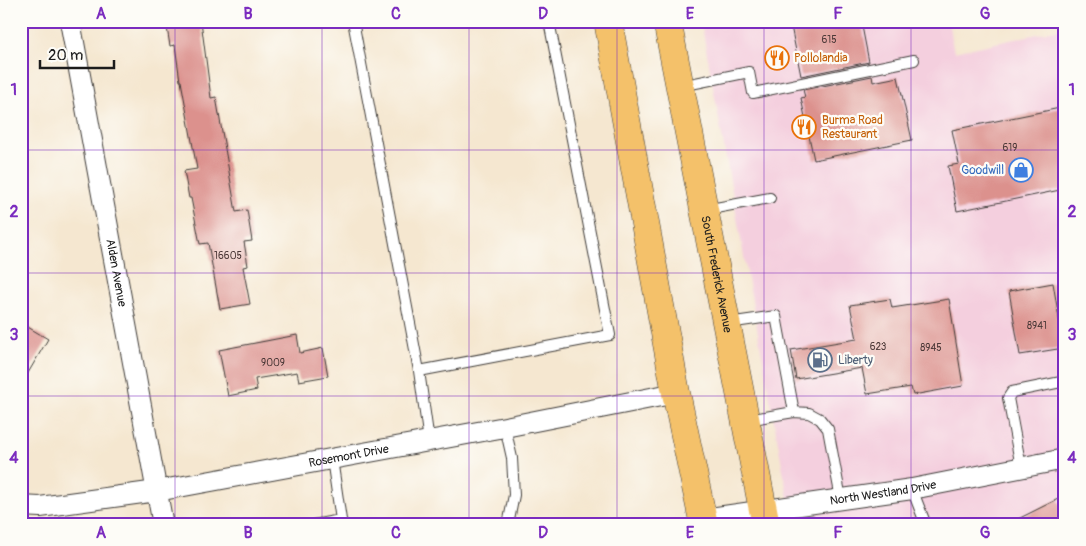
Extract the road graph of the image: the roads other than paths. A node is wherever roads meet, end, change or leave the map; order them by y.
1 (70, 21) edge
2 (353, 21) edge
3 (549, 21) edge
4 (608, 21) edge
5 (667, 21) edge
6 (914, 60) dead end
7 (680, 87) junction
8 (770, 198) dead end
9 (704, 210) junction
10 (727, 323) junction
11 (419, 371) junction
12 (1061, 382) dead end
13 (676, 393) junction
14 (794, 412) junction
15 (746, 420) junction
16 (505, 427) junction
17 (429, 441) junction
18 (332, 459) junction
19 (1065, 459) edge
20 (1021, 468) junction
21 (912, 489) junction
22 (157, 492) junction
23 (841, 499) junction
24 (21, 506) edge
25 (765, 517) edge
26 (342, 522) edge
27 (703, 522) edge
28 (163, 525) edge
29 (313, 525) edge
30 (508, 525) edge
31 (926, 525) edge

1 - 22 street, Alden Avenue
2 - 11 lane
3 - 11 lane
4 - 13 main road
5 - 7 main road, South Frederick Avenue
6 - 7 lane
7 - 9 main road, South Frederick Avenue
8 - 9 lane
9 - 10 main road, South Frederick Avenue
10 - 14 lane
10 - 15 main road, South Frederick Avenue
11 - 17 lane
12 - 20 lane
13 - 16 street, Rosemont Drive
13 - 27 main road
14 - 15 lane
14 - 23 lane
15 - 25 main road, South Frederick Avenue
16 - 17 street, Rosemont Drive
16 - 30 lane
17 - 18 street, Rosemont Drive
18 - 22 street, Rosemont Drive
18 - 26 lane
19 - 20 street, North Westland Drive
20 - 21 street, North Westland Drive
21 - 23 street, North Westland Drive
21 - 31 lane
22 - 24 street, Rosemont Drive
22 - 28 street, Alden Avenue
23 - 25 street, North Westland Drive
25 - 27 street, North Westland Drive
26 - 29 lane

